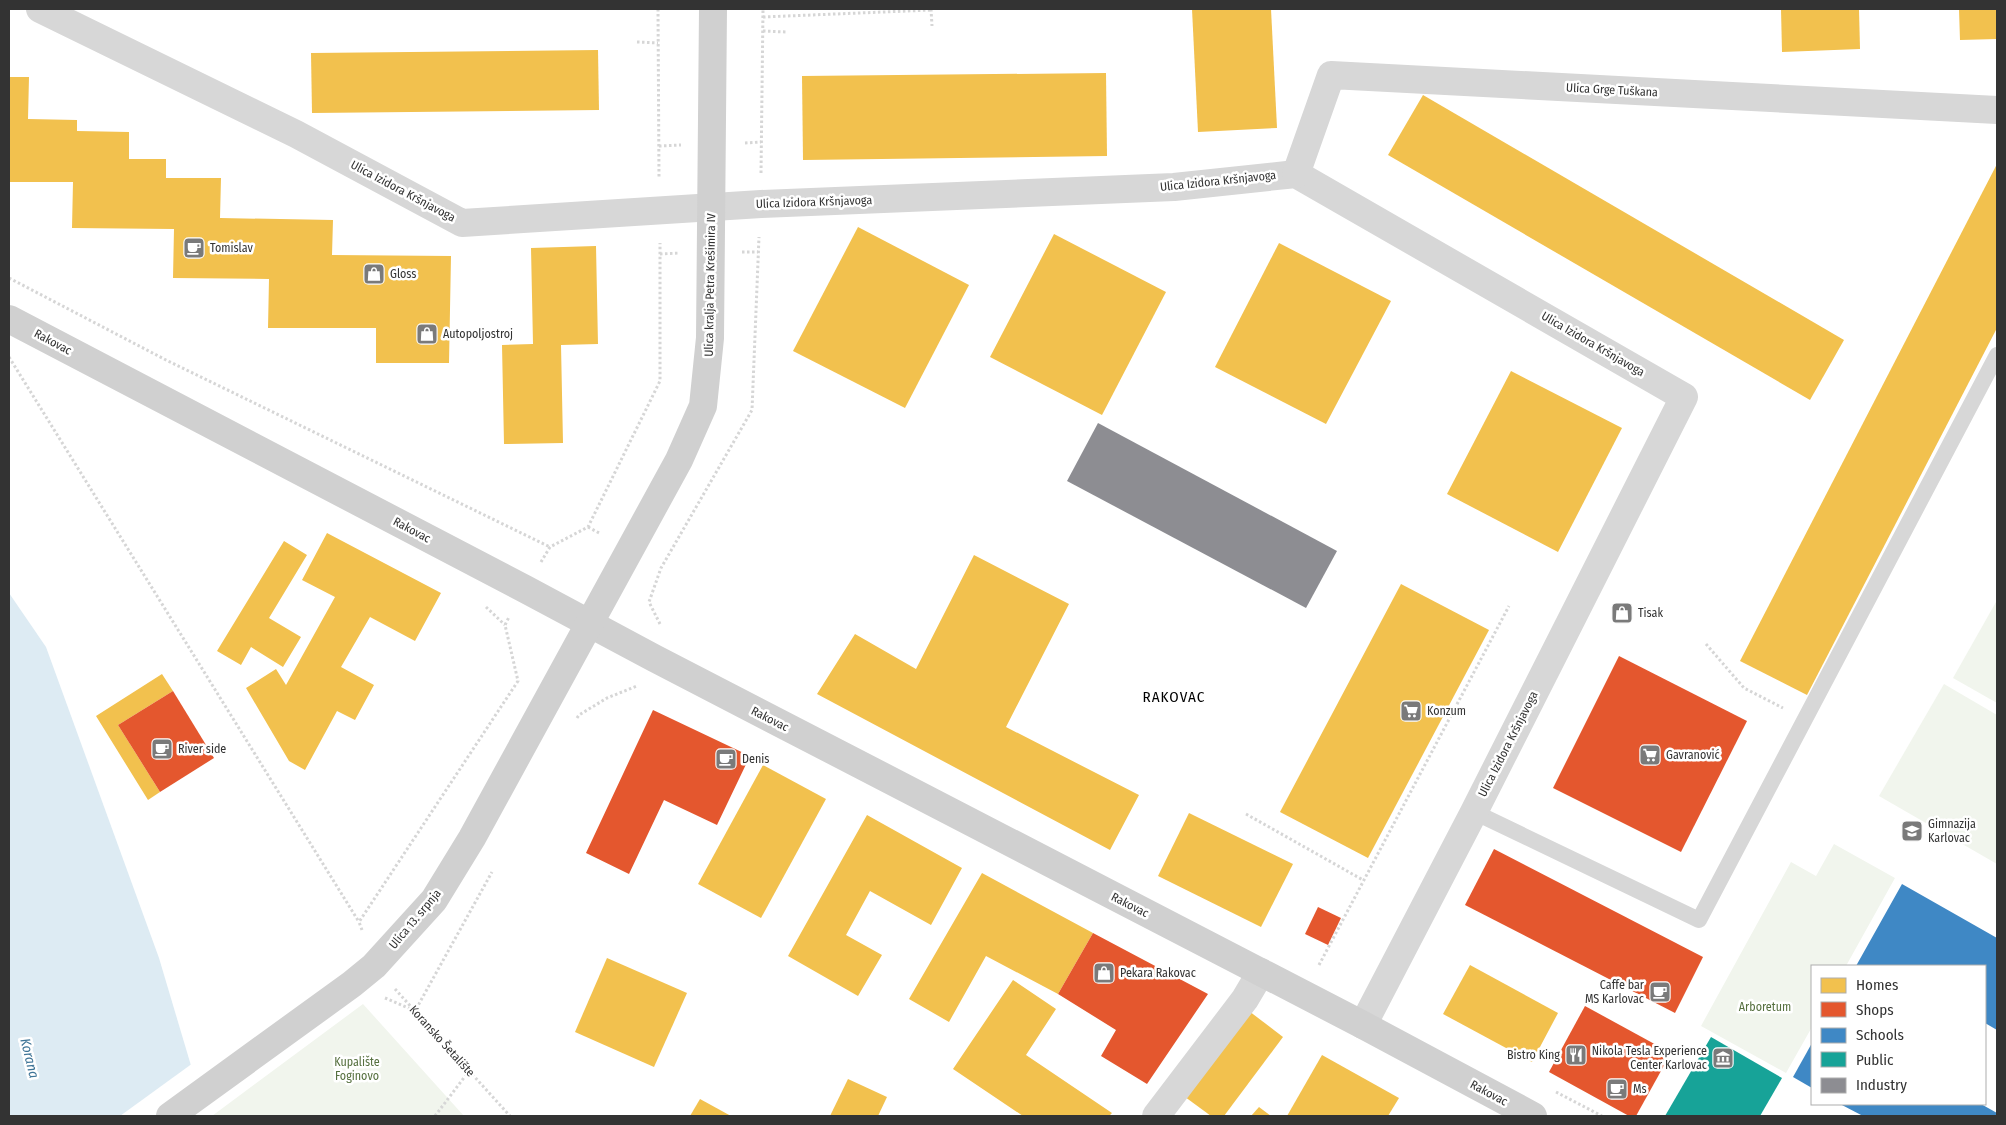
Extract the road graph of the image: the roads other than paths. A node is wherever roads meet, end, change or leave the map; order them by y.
1 (40, 9) edge
2 (713, 9) edge
3 (1997, 110) edge
4 (1296, 174) junction
5 (712, 207) junction
6 (9, 319) edge
7 (1997, 355) edge
8 (590, 623) junction
9 (1474, 812) junction
10 (1261, 972) junction
11 (1363, 1025) junction
12 (170, 1116) edge
13 (1156, 1116) edge
14 (1533, 1116) edge

1 - 5 street, Ulica Izidora Kršnjavoga
2 - 5 main road, Ulica kralja Petra Krešimira IV
3 - 4 street, Ulica Grge Tuškana
4 - 5 street, Ulica Izidora Kršnjavoga
4 - 9 street, Ulica Izidora Kršnjavoga
5 - 8 main road, Ulica kralja Petra Krešimira IV
6 - 8 main road, Rakovac
7 - 9 lane
8 - 10 main road, Rakovac
8 - 12 main road, Ulica 13. srpnja
9 - 11 street, Ulica Izidora Kršnjavoga
10 - 11 main road, Rakovac
10 - 13 street
11 - 14 main road, Rakovac

